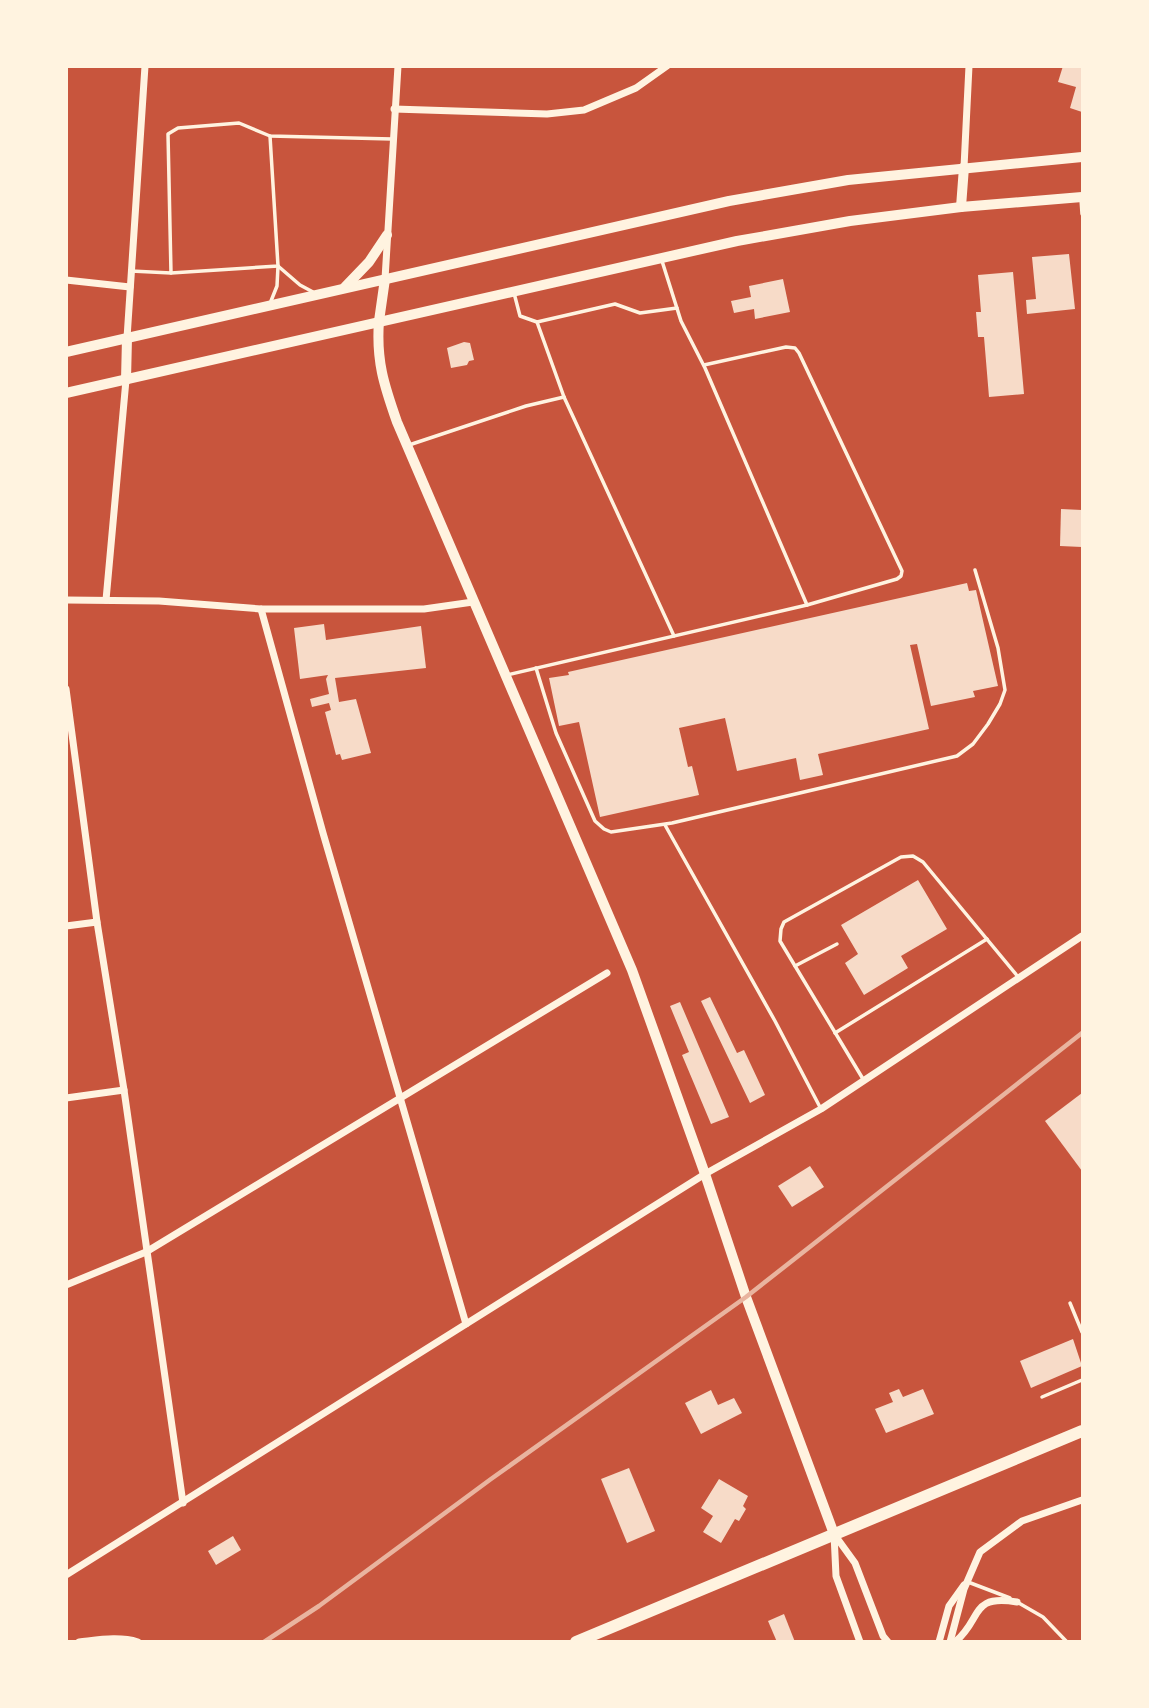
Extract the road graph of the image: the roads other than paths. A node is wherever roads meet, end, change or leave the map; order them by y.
1 (145, 66) edge
2 (398, 66) edge
3 (667, 66) edge
4 (969, 66) edge
5 (394, 109) junction
6 (271, 136) junction
7 (392, 139) junction
8 (1083, 157) edge
9 (964, 167) junction
10 (1082, 197) edge
11 (961, 207) junction
12 (1083, 214) edge
13 (387, 235) junction
14 (661, 258) junction
15 (278, 266) junction
16 (131, 271) junction
17 (171, 273) junction
18 (385, 279) junction
19 (66, 281) edge
20 (130, 287) junction
21 (342, 289) junction
22 (513, 291) junction
23 (318, 294) junction
24 (268, 306) junction
25 (677, 308) junction
26 (379, 321) junction
27 (537, 323) junction
28 (127, 338) junction
29 (66, 352) edge
30 (704, 365) junction
31 (126, 380) junction
32 (66, 393) edge
33 (564, 397) junction
34 (407, 446) junction
35 (975, 570) dead end
36 (66, 600) edge
37 (106, 600) junction
38 (473, 602) junction
39 (807, 605) junction
40 (261, 609) junction
41 (674, 636) junction
42 (536, 668) junction
43 (505, 675) junction
44 (66, 689) edge
45 (70, 752) edge
46 (665, 824) junction
47 (97, 922) junction
48 (66, 926) edge
49 (1083, 936) edge
50 (987, 939) junction
51 (837, 944) dead end
52 (795, 966) junction
53 (607, 973) dead end
54 (1019, 978) junction
55 (835, 1033) junction
56 (864, 1080) junction
57 (124, 1090) junction
58 (66, 1098) edge
59 (399, 1100) junction
60 (821, 1109) junction
61 (705, 1174) junction
62 (146, 1252) junction
63 (66, 1285) edge
64 (1070, 1303) dead end
65 (466, 1324) junction
66 (1083, 1332) edge
67 (1083, 1380) edge
68 (1042, 1397) dead end
69 (1083, 1431) edge
70 (1083, 1500) edge
71 (183, 1503) junction
72 (834, 1534) junction
73 (66, 1575) edge
74 (967, 1581) junction
75 (1017, 1602) junction
76 (79, 1642) edge
77 (138, 1642) edge
78 (576, 1642) edge
79 (860, 1642) edge
80 (888, 1642) edge
81 (939, 1642) edge
82 (953, 1642) edge
83 (1067, 1642) edge

1 - 16 street
2 - 5 street
3 - 5 street
4 - 9 street
5 - 7 street
6 - 7 lane
6 - 15 lane
6 - 17 lane
7 - 13 street
8 - 9 main road
9 - 11 main road
9 - 18 main road
10 - 11 main road
10 - 12 lane
11 - 14 main road
13 - 18 street
13 - 21 main road
14 - 22 main road
14 - 25 lane
15 - 17 lane
15 - 23 lane
15 - 24 lane
16 - 17 lane
16 - 20 street
18 - 21 main road
18 - 26 main road
19 - 20 street
20 - 28 street
21 - 23 main road
22 - 26 main road
22 - 27 lane
23 - 24 main road
24 - 28 main road
25 - 27 lane
25 - 30 lane
26 - 31 main road
26 - 34 street
27 - 33 lane
28 - 29 main road
28 - 31 main road
30 - 39 lane
30 - 39 lane
31 - 32 main road
31 - 37 street
33 - 34 lane
33 - 41 lane
34 - 38 street
35 - 46 lane
36 - 37 street
37 - 40 street
38 - 40 street
38 - 43 street
39 - 41 lane
40 - 59 street
41 - 42 lane
42 - 43 lane
42 - 46 lane
43 - 61 street
44 - 45 street
45 - 47 street
46 - 60 lane
47 - 48 street
47 - 57 street
49 - 54 street
50 - 52 lane
50 - 54 lane
50 - 55 lane
51 - 52 lane
52 - 55 lane
53 - 59 street
54 - 56 street
55 - 56 lane
56 - 60 street
57 - 58 street
57 - 62 street
59 - 62 street
59 - 65 street
60 - 61 street
61 - 65 street
61 - 72 street
62 - 63 street
62 - 71 street
64 - 66 lane
65 - 71 street
67 - 68 lane
69 - 72 main road
70 - 74 street
71 - 73 street
72 - 78 main road
72 - 79 street
72 - 80 street
74 - 75 lane
74 - 81 street
74 - 82 street
75 - 82 street
75 - 83 lane
76 - 77 street

